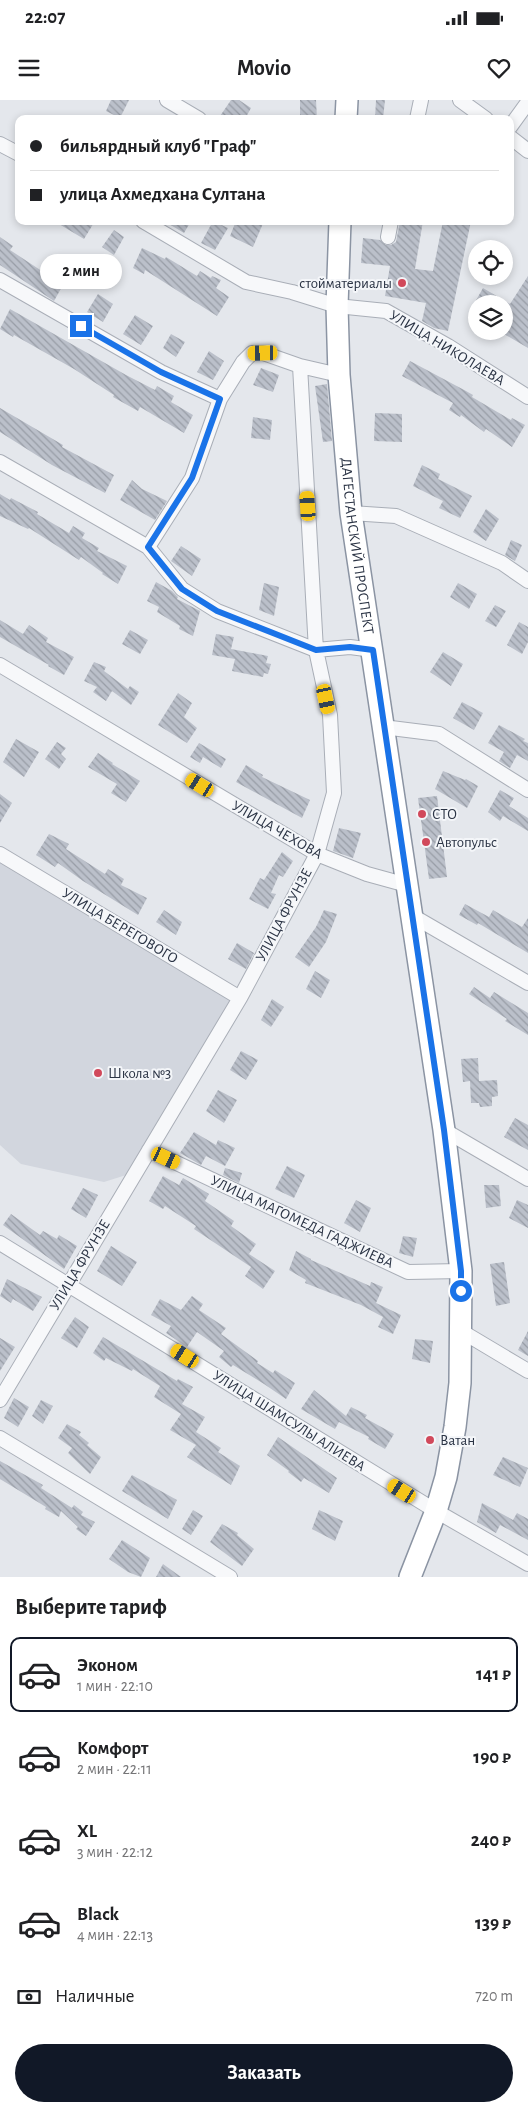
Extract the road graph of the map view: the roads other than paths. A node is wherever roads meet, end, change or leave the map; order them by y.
1 (167, 100) edge
2 (347, 100) edge
3 (421, 100) edge
4 (460, 100) edge
5 (528, 102) edge
6 (191, 115) edge
7 (346, 115) edge
8 (417, 115) edge
9 (481, 115) edge
10 (514, 121) edge
11 (514, 140) edge
12 (0, 144) edge
13 (528, 150) edge
14 (15, 152) edge
15 (150, 225) edge
16 (340, 225) edge
17 (390, 225) edge
18 (388, 237) dead end
19 (0, 280) edge
20 (337, 306) junction
21 (300, 366) junction
22 (339, 374) junction
23 (528, 397) edge
24 (220, 399) junction
25 (0, 462) edge
26 (351, 513) junction
27 (148, 547) junction
28 (528, 581) edge
29 (316, 650) junction
30 (373, 650) junction
31 (0, 665) edge
32 (383, 728) junction
33 (528, 790) edge
34 (0, 854) edge
35 (316, 854) junction
36 (407, 885) junction
37 (411, 914) junction
38 (528, 983) edge
39 (240, 998) junction
40 (444, 1130) junction
41 (149, 1150) junction
42 (528, 1178) edge
43 (0, 1243) edge
44 (461, 1271) junction
45 (68, 1284) junction
46 (461, 1331) junction
47 (528, 1372) edge
48 (0, 1400) edge
49 (0, 1438) edge
50 (436, 1511) junction
51 (528, 1564) edge
52 (230, 1577) edge
53 (410, 1577) edge

1 - 6 street
2 - 7 highway
3 - 8 street
4 - 9 street
5 - 10 street
11 - 13 street
12 - 14 street
15 - 20 street, УЛИЦА НИКОЛАЕВА
16 - 20 highway, ДАГЕСТАНСКИЙ ПРОСПЕКТ
17 - 18 street
19 - 24 street
20 - 22 highway, ДАГЕСТАНСКИЙ ПРОСПЕКТ
20 - 23 street, УЛИЦА НИКОЛАЕВА
21 - 22 street
21 - 24 street
21 - 29 street, УЛИЦА ФРУНЗЕ
22 - 26 highway, ДАГЕСТАНСКИЙ ПРОСПЕКТ
24 - 27 street
25 - 27 street
26 - 28 street
26 - 30 highway, ДАГЕСТАНСКИЙ ПРОСПЕКТ
27 - 29 street
29 - 30 street
29 - 35 street, УЛИЦА ФРУНЗЕ
30 - 32 highway, ДАГЕСТАНСКИЙ ПРОСПЕКТ
31 - 35 street, УЛИЦА ЧЕХОВА
32 - 33 street
32 - 36 highway, ДАГЕСТАНСКИЙ ПРОСПЕКТ
34 - 39 street, УЛИЦА БЕРЕГОВОГО
35 - 36 street, УЛИЦА ЧЕХОВА
35 - 39 street, УЛИЦА ФРУНЗЕ
36 - 37 highway, ДАГЕСТАНСКИЙ ПРОСПЕКТ
37 - 38 street
37 - 40 highway, ДАГЕСТАНСКИЙ ПРОСПЕКТ
39 - 41 street, УЛИЦА ФРУНЗЕ
40 - 42 street
40 - 44 highway, ДАГЕСТАНСКИЙ ПРОСПЕКТ
41 - 44 street, УЛИЦА МАГОМЕДА ГАДЖИЕВА
41 - 45 street, УЛИЦА ФРУНЗЕ
43 - 45 street, УЛИЦА ШАМСУЛЫ АЛИЕВА
44 - 46 highway, ДАГЕСТАНСКИЙ ПРОСПЕКТ
45 - 48 street, УЛИЦА ФРУНЗЕ
45 - 50 street, УЛИЦА ШАМСУЛЫ АЛИЕВА
46 - 47 street
46 - 50 highway, ДАГЕСТАНСКИЙ ПРОСПЕКТ
49 - 52 street
50 - 51 street, УЛИЦА ШАМСУЛЫ АЛИЕВА
50 - 53 highway, ДАГЕСТАНСКИЙ ПРОСПЕКТ

